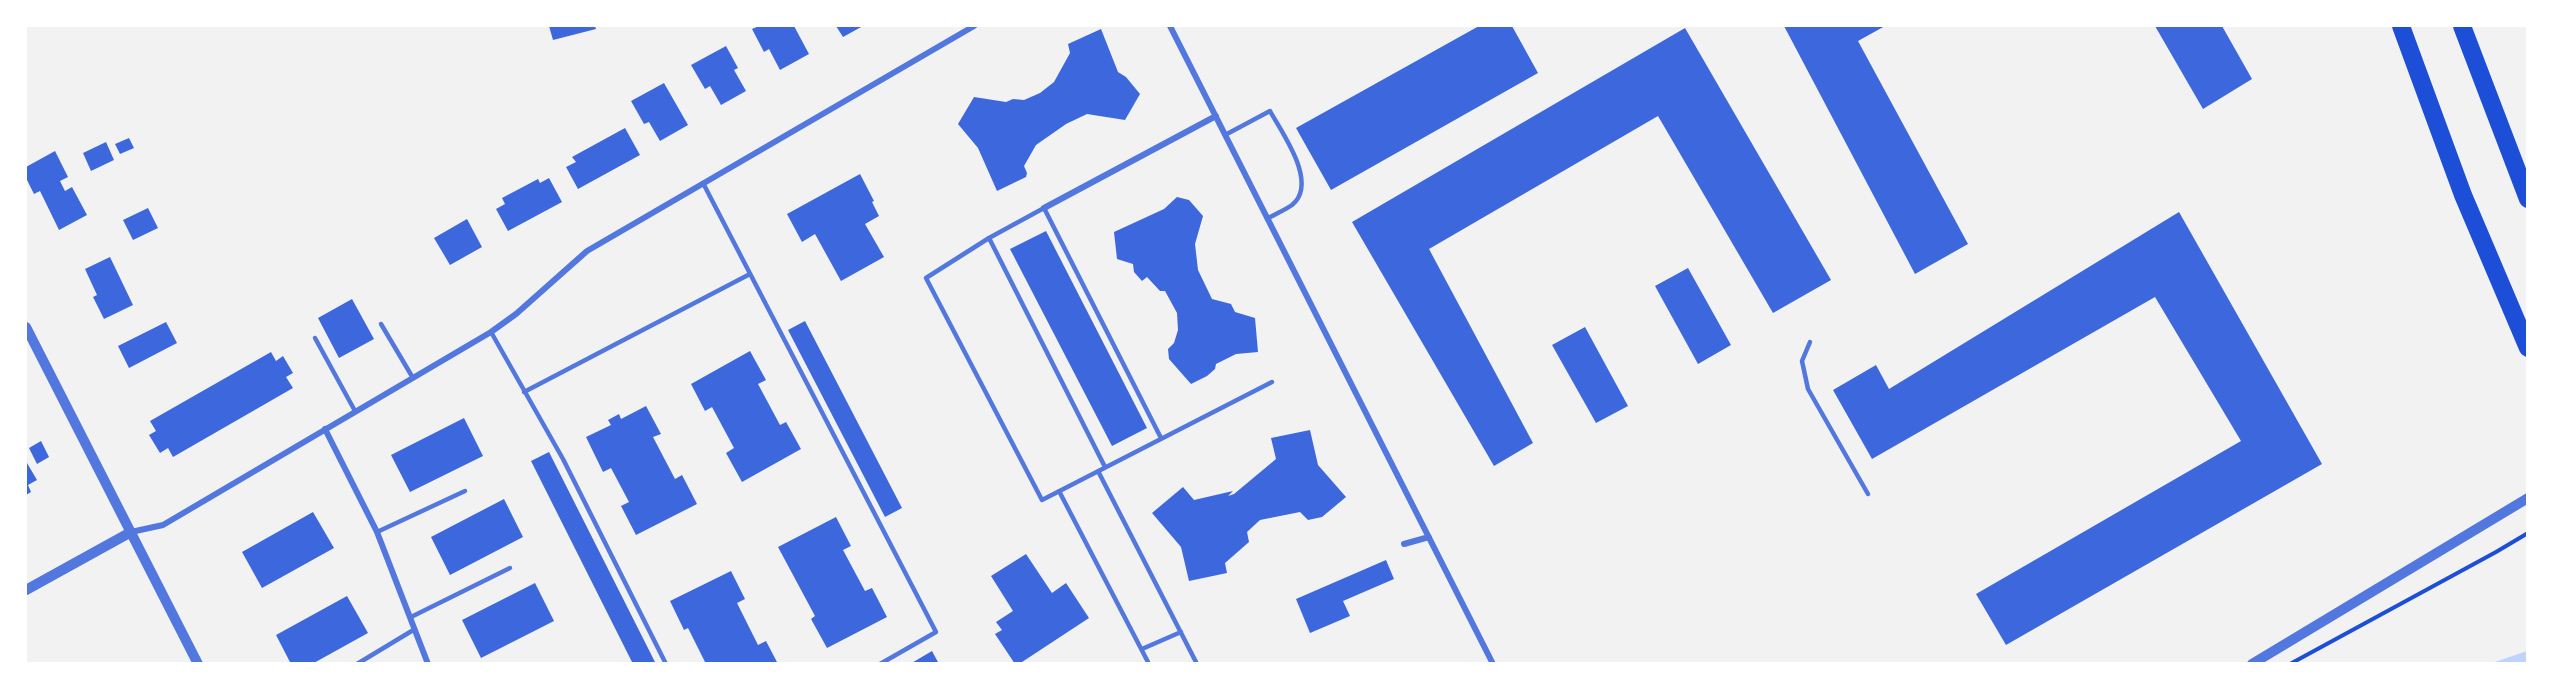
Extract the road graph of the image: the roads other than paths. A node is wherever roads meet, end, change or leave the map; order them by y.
1 (974, 26) edge
2 (1170, 26) edge
3 (2401, 26) edge
4 (2462, 26) edge
5 (1216, 116) junction
6 (1225, 135) junction
7 (703, 183) junction
8 (2528, 199) edge
9 (1044, 208) junction
10 (1267, 219) junction
11 (988, 238) junction
12 (750, 274) junction
13 (381, 324) dead end
14 (26, 327) edge
15 (491, 332) junction
16 (315, 338) dead end
17 (1810, 342) dead end
18 (2528, 348) edge
19 (413, 378) junction
20 (1272, 382) dead end
21 (524, 392) junction
22 (355, 411) junction
23 (325, 429) junction
24 (1161, 438) junction
25 (1106, 467) junction
26 (1098, 471) junction
27 (465, 491) dead end
28 (1059, 491) junction
29 (1868, 494) dead end
30 (2528, 498) edge
31 (131, 532) junction
32 (377, 532) junction
33 (1430, 537) junction
34 (1404, 543) dead end
35 (510, 568) dead end
36 (26, 590) edge
37 (411, 617) junction
38 (415, 629) junction
39 (1181, 632) junction
40 (1142, 649) junction
41 (198, 663) edge
42 (357, 663) edge
43 (428, 663) edge
44 (666, 663) edge
45 (880, 663) edge
46 (1149, 663) edge
47 (1197, 663) edge
48 (1493, 663) edge
49 (2252, 663) edge

1 - 7 street
2 - 5 street
3 - 18 highway
4 - 8 highway
5 - 6 street
5 - 9 street
6 - 10 street
6 - 10 lane
7 - 12 lane
7 - 15 street
9 - 11 lane
9 - 24 lane
10 - 33 street
11 - 25 lane
11 - 28 lane
12 - 21 lane
12 - 45 lane
13 - 19 lane
14 - 31 street
15 - 19 street
15 - 21 lane
16 - 22 lane
17 - 29 lane
19 - 22 street
20 - 24 lane
21 - 44 lane
22 - 23 street
23 - 31 street
23 - 32 street
24 - 25 lane
25 - 26 lane
26 - 28 lane
26 - 39 lane
27 - 32 lane
28 - 40 lane
30 - 49 street
31 - 36 street
31 - 41 street
32 - 37 street
33 - 34 street
33 - 48 street
35 - 37 lane
37 - 38 street
38 - 42 lane
38 - 43 street
39 - 40 lane
39 - 47 lane
40 - 46 lane

